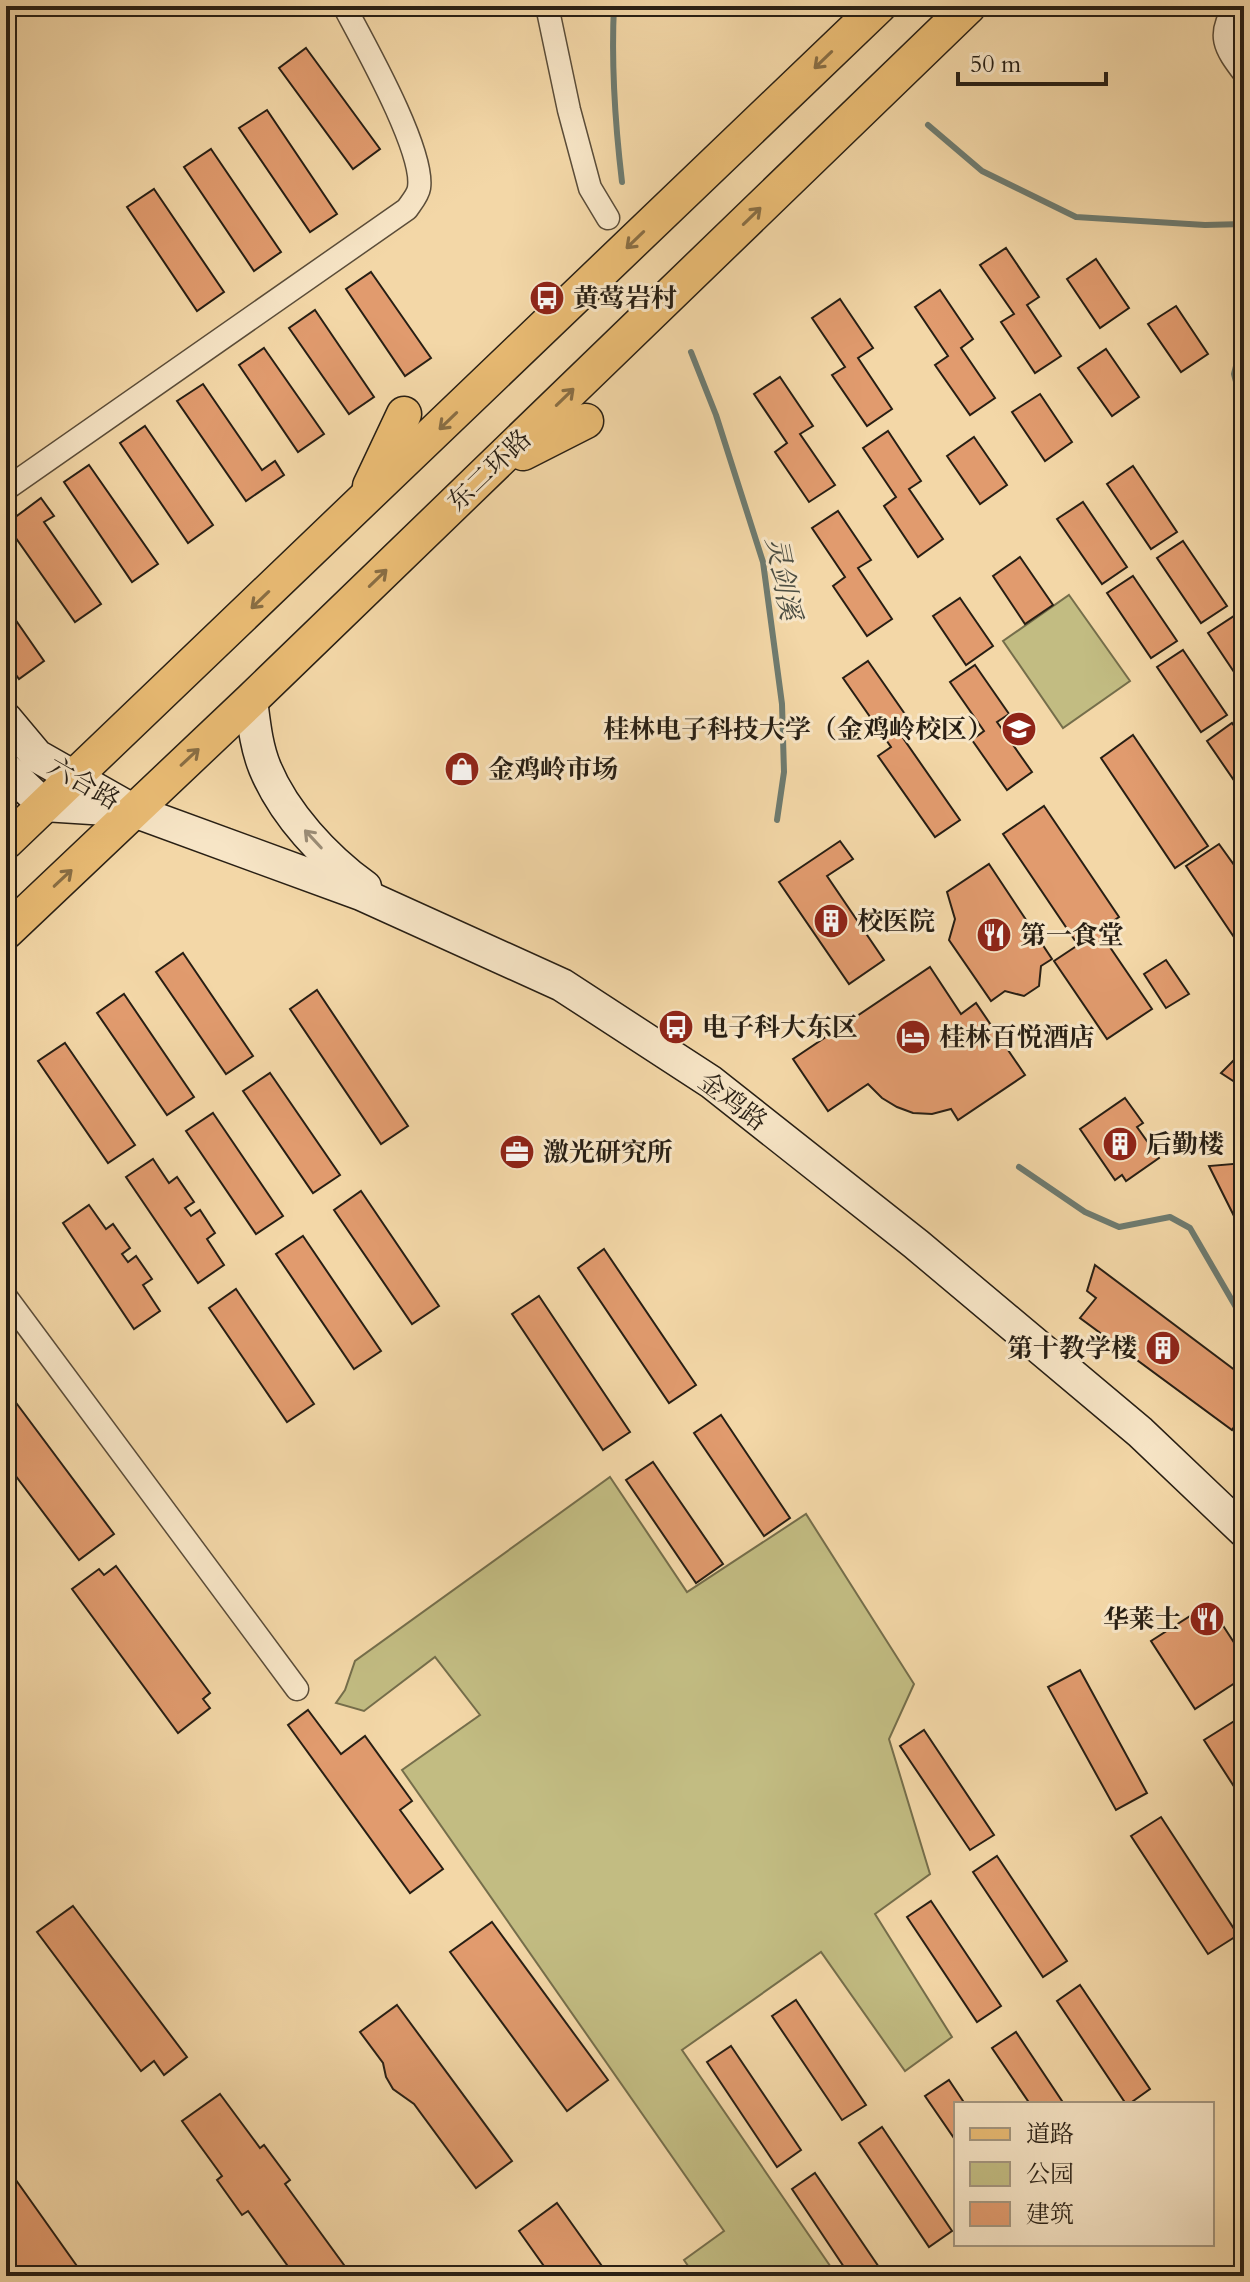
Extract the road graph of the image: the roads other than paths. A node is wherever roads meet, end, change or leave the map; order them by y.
1 (344, 6) edge
2 (547, 6) edge
3 (879, 6) edge
4 (969, 6) edge
5 (1236, 6) edge
6 (1244, 73) edge
7 (608, 218) dead end
8 (404, 414) dead end
9 (586, 421) dead end
10 (490, 469) junction
11 (6, 489) edge
12 (360, 505) junction
13 (251, 700) junction
14 (6, 719) edge
15 (6, 769) edge
16 (73, 779) junction
17 (44, 805) junction
18 (134, 811) junction
19 (6, 842) edge
20 (393, 908) junction
21 (6, 932) edge
22 (6, 1297) edge
23 (1244, 1531) edge
24 (297, 1689) dead end

1 - 11 street
2 - 7 street
3 -> 12 main road
10 -> 4 main road, 东二环路
5 - 6 street
8 - 12 main road
9 - 10 main road
13 -> 10 main road, 东二环路
12 -> 16 main road
18 -> 13 main road, 东二环路
20 -> 13 main road
14 - 16 main road, 六合路
15 - 17 main road, 六合路
16 - 17 main road
16 - 18 main road, 六合路
17 - 18 main road, 六合路
17 - 19 main road
18 - 20 main road, 金鸡路
21 -> 18 main road, 东二环路
20 - 23 main road, 金鸡路
22 - 24 street

